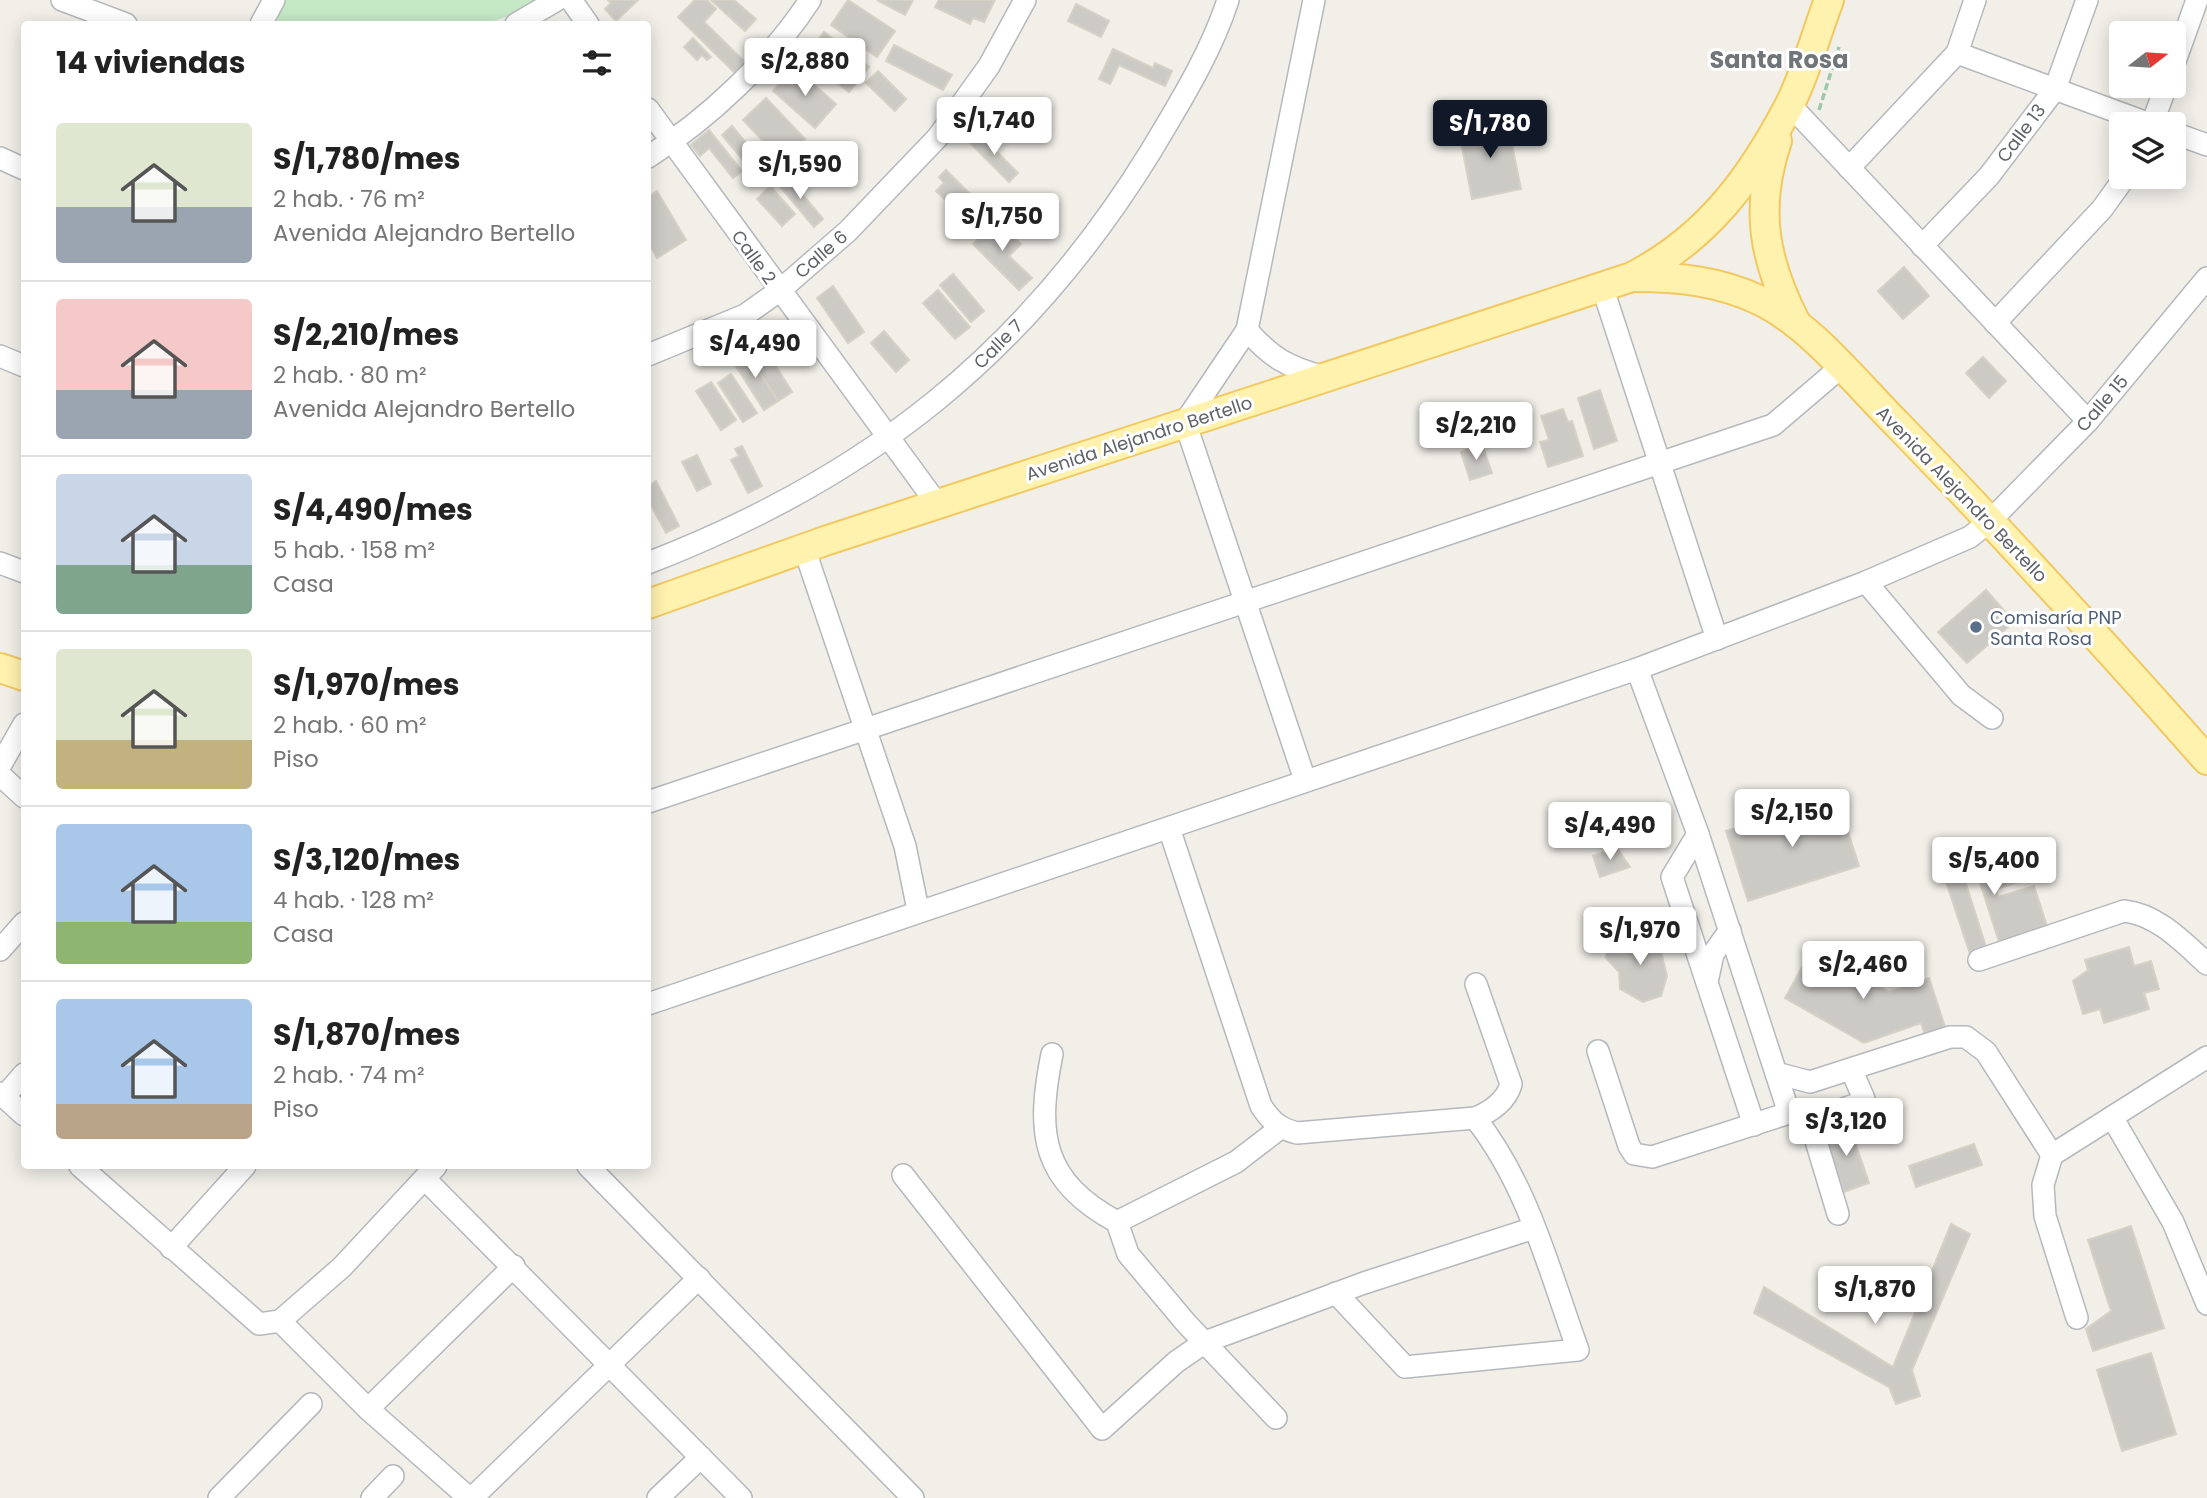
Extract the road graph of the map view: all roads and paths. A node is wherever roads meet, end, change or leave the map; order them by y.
1 (62, 0) edge
2 (274, 0) edge
3 (557, 0) edge
4 (570, 0) edge
5 (810, 0) edge
6 (1025, 0) edge
7 (1228, 0) edge
8 (1314, 0) edge
9 (1829, 0) edge
10 (1975, 0) edge
11 (2087, 0) edge
12 (2197, 0) edge
13 (118, 21) edge
14 (263, 21) edge
15 (521, 21) edge
16 (586, 21) edge
17 (2186, 31) edge
18 (1843, 37) dead end
19 (1957, 53) junction
20 (2055, 89) junction
21 (1790, 105) junction
22 (2118, 112) edge
23 (651, 113) edge
24 (1811, 128) junction
25 (2186, 137) edge
26 (671, 142) junction
27 (2207, 145) edge
28 (651, 155) edge
29 (0, 158) edge
30 (21, 168) edge
31 (1849, 168) junction
32 (2116, 189) edge
33 (1923, 246) junction
34 (1632, 276) junction
35 (2207, 278) edge
36 (1602, 286) junction
37 (779, 291) junction
38 (1995, 323) junction
39 (1797, 326) junction
40 (1247, 330) junction
41 (651, 354) edge
42 (0, 356) edge
43 (21, 365) edge
44 (1841, 367) junction
45 (1324, 377) junction
46 (2088, 421) junction
47 (1185, 422) junction
48 (890, 439) junction
49 (1660, 464) junction
50 (938, 505) junction
51 (1990, 521) junction
52 (804, 548) junction
53 (651, 562) edge
54 (0, 563) edge
55 (21, 571) edge
56 (1866, 582) junction
57 (651, 603) edge
58 (1244, 605) junction
59 (1717, 639) junction
60 (0, 668) edge
61 (1637, 669) junction
62 (21, 675) edge
63 (1992, 718) dead end
64 (21, 728) edge
65 (865, 729) junction
66 (2207, 760) edge
67 (0, 766) edge
68 (0, 775) edge
69 (1305, 780) junction
70 (21, 794) edge
71 (651, 801) edge
72 (1169, 828) junction
73 (1698, 834) junction
74 (918, 910) junction
75 (21, 926) edge
76 (1730, 930) junction
77 (0, 950) edge
78 (1979, 960) dead end
79 (2207, 964) edge
80 (1707, 982) junction
81 (1476, 984) dead end
82 (651, 1002) edge
83 (1598, 1051) dead end
84 (1052, 1054) dead end
85 (2207, 1057) edge
86 (1852, 1071) junction
87 (1776, 1073) junction
88 (21, 1077) edge
89 (2, 1095) edge
90 (21, 1112) edge
91 (1789, 1113) junction
92 (2112, 1117) junction
93 (1475, 1118) junction
94 (1810, 1121) junction
95 (1754, 1125) junction
96 (1279, 1129) junction
97 (2052, 1155) junction
98 (242, 1169) edge
99 (432, 1169) edge
100 (591, 1169) edge
101 (103, 1173) edge
102 (903, 1175) dead end
103 (1838, 1214) dead end
104 (1117, 1222) junction
105 (1534, 1228) junction
106 (171, 1248) junction
107 (514, 1266) junction
108 (699, 1278) junction
109 (1336, 1293) junction
110 (2207, 1304) edge
111 (2077, 1318) dead end
112 (280, 1321) junction
113 (1205, 1342) junction
114 (609, 1365) junction
115 (311, 1404) dead end
116 (368, 1409) junction
117 (1276, 1418) dead end
118 (701, 1457) junction
119 (393, 1476) dead end
120 (219, 1498) edge
121 (372, 1498) edge
122 (470, 1498) edge
123 (658, 1498) edge
124 (741, 1498) edge
125 (913, 1498) edge

1 - 13 street
2 - 14 street
3 - 15 street
4 - 16 street
5 - 26 street
6 - 37 street, Calle 6
7 - 48 street, Calle 7
8 - 40 street
9 - 21 main road, Avenida Alejandro Bertello
10 - 19 street
11 - 20 street, Calle 13
12 - 17 street
18 - 24 path
19 - 20 street
19 - 31 street
20 - 22 street
20 - 33 street, Calle 13
21 - 24 street
21 - 34 main road, Avenida Alejandro Bertello
21 - 39 main road, Avenida Alejandro Bertello
23 - 26 street, Calle 2
24 - 31 street
25 - 27 street
26 - 28 street
26 - 37 street, Calle 2
29 - 30 street
31 - 33 street
32 - 38 street
33 - 38 street
34 - 36 main road, Avenida Alejandro Bertello
34 - 39 main road, Avenida Alejandro Bertello
35 - 46 street, Calle 15
36 - 45 main road, Avenida Alejandro Bertello
36 - 49 street
37 - 41 street, Calle 6
37 - 48 street, Calle 2
38 - 46 street
39 - 44 main road, Avenida Alejandro Bertello
40 - 45 street
40 - 47 street
42 - 43 street
44 - 49 street
44 - 51 main road, Avenida Alejandro Bertello
45 - 47 main road, Avenida Alejandro Bertello
46 - 51 street, Calle 15
47 - 50 main road, Avenida Alejandro Bertello
47 - 58 street
48 - 50 street, Calle 2
48 - 53 street, Calle 7
49 - 58 street
49 - 59 street
50 - 52 main road, Avenida Alejandro Bertello
51 - 56 street, Calle 15
51 - 66 main road, Avenida Alejandro Bertello
52 - 57 main road, Avenida Alejandro Bertello
52 - 65 street
54 - 55 street
56 - 59 street, Calle 15
56 - 63 street
58 - 65 street
58 - 69 street
59 - 61 street, Calle 15
60 - 62 main road
61 - 69 street, Calle 15
61 - 73 street
64 - 67 street
65 - 71 street
65 - 74 street
68 - 70 street
69 - 72 street, Calle 15
72 - 74 street, Calle 15
72 - 96 street
73 - 76 street
73 - 80 street
74 - 82 street, Calle 15
75 - 77 street
76 - 80 street
76 - 87 street
78 - 79 street
80 - 95 street
81 - 93 street
83 - 95 street
84 - 104 street
85 - 92 street
86 - 87 street
86 - 94 street
86 - 97 street
87 - 91 street
88 - 89 street
89 - 90 street
91 - 94 street
91 - 95 street
92 - 97 street
92 - 110 street
93 - 96 street
93 - 105 street
94 - 103 street
96 - 104 street
97 - 111 street
98 - 106 street
99 - 107 street
99 - 112 street
100 - 108 street
101 - 106 street
102 - 113 street
104 - 113 street
105 - 109 street
105 - 109 street
106 - 112 street
107 - 114 street
107 - 116 street
108 - 114 street
108 - 125 street
109 - 113 street
112 - 116 street
113 - 117 street
114 - 118 street
114 - 122 street
115 - 120 street
116 - 122 street
118 - 123 street
118 - 124 street
119 - 121 street

